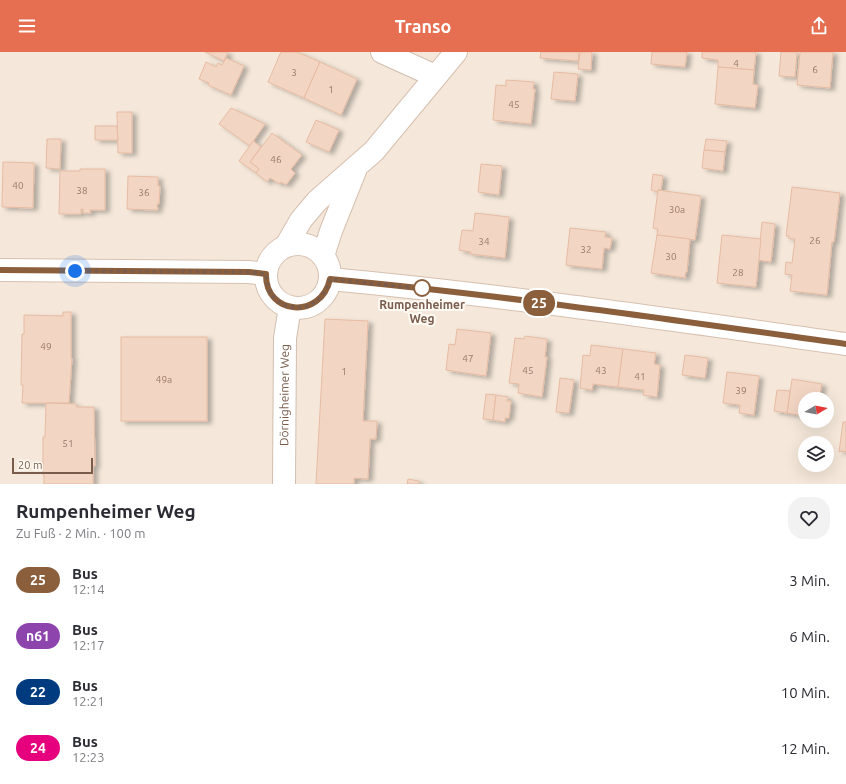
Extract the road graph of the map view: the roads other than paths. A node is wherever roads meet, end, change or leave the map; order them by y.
1 (382, 52) edge
2 (456, 52) edge
3 (435, 76) junction
4 (356, 168) junction
5 (286, 246) junction
6 (323, 256) junction
7 (0, 270) edge
8 (266, 274) junction
9 (330, 279) junction
10 (290, 307) junction
11 (846, 344) edge
12 (284, 484) edge

1 - 3 street
2 - 3 street
3 - 4 street
4 - 5 street
4 - 6 street
5 - 6 street
5 - 8 street
6 - 9 street
7 - 8 street
8 - 10 street
9 - 10 street
9 - 11 street
10 - 12 street, Dörnigheimer Weg

